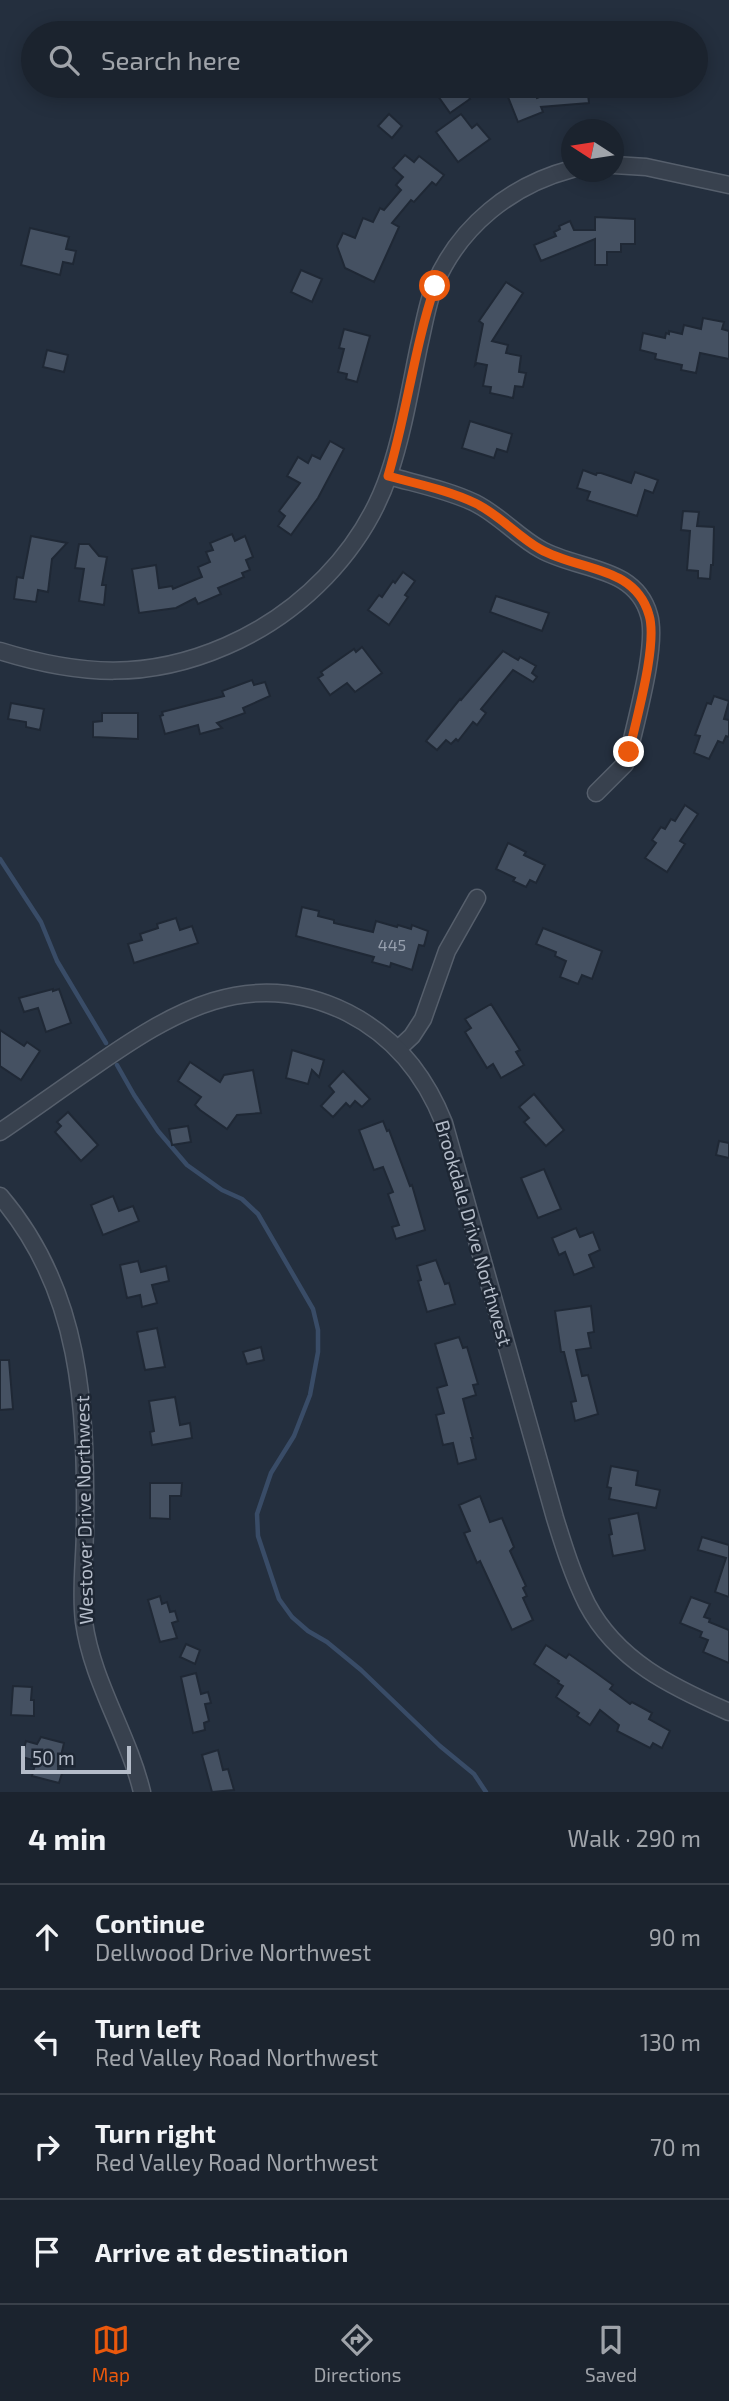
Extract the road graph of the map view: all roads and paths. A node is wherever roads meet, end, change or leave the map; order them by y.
1 (624, 166) edge
2 (561, 173) edge
3 (729, 185) edge
4 (388, 476) junction
5 (0, 651) edge
6 (596, 793) dead end
7 (477, 898) dead end
8 (398, 1049) junction
9 (0, 1132) edge
10 (0, 1196) edge
11 (729, 1712) edge
12 (142, 1792) edge

1 - 3 street
2 - 4 street
4 - 5 street
4 - 6 street
7 - 8 street
8 - 9 street, Brookdale Drive Northwest
8 - 11 street, Brookdale Drive Northwest
10 - 12 street, Westover Drive Northwest

